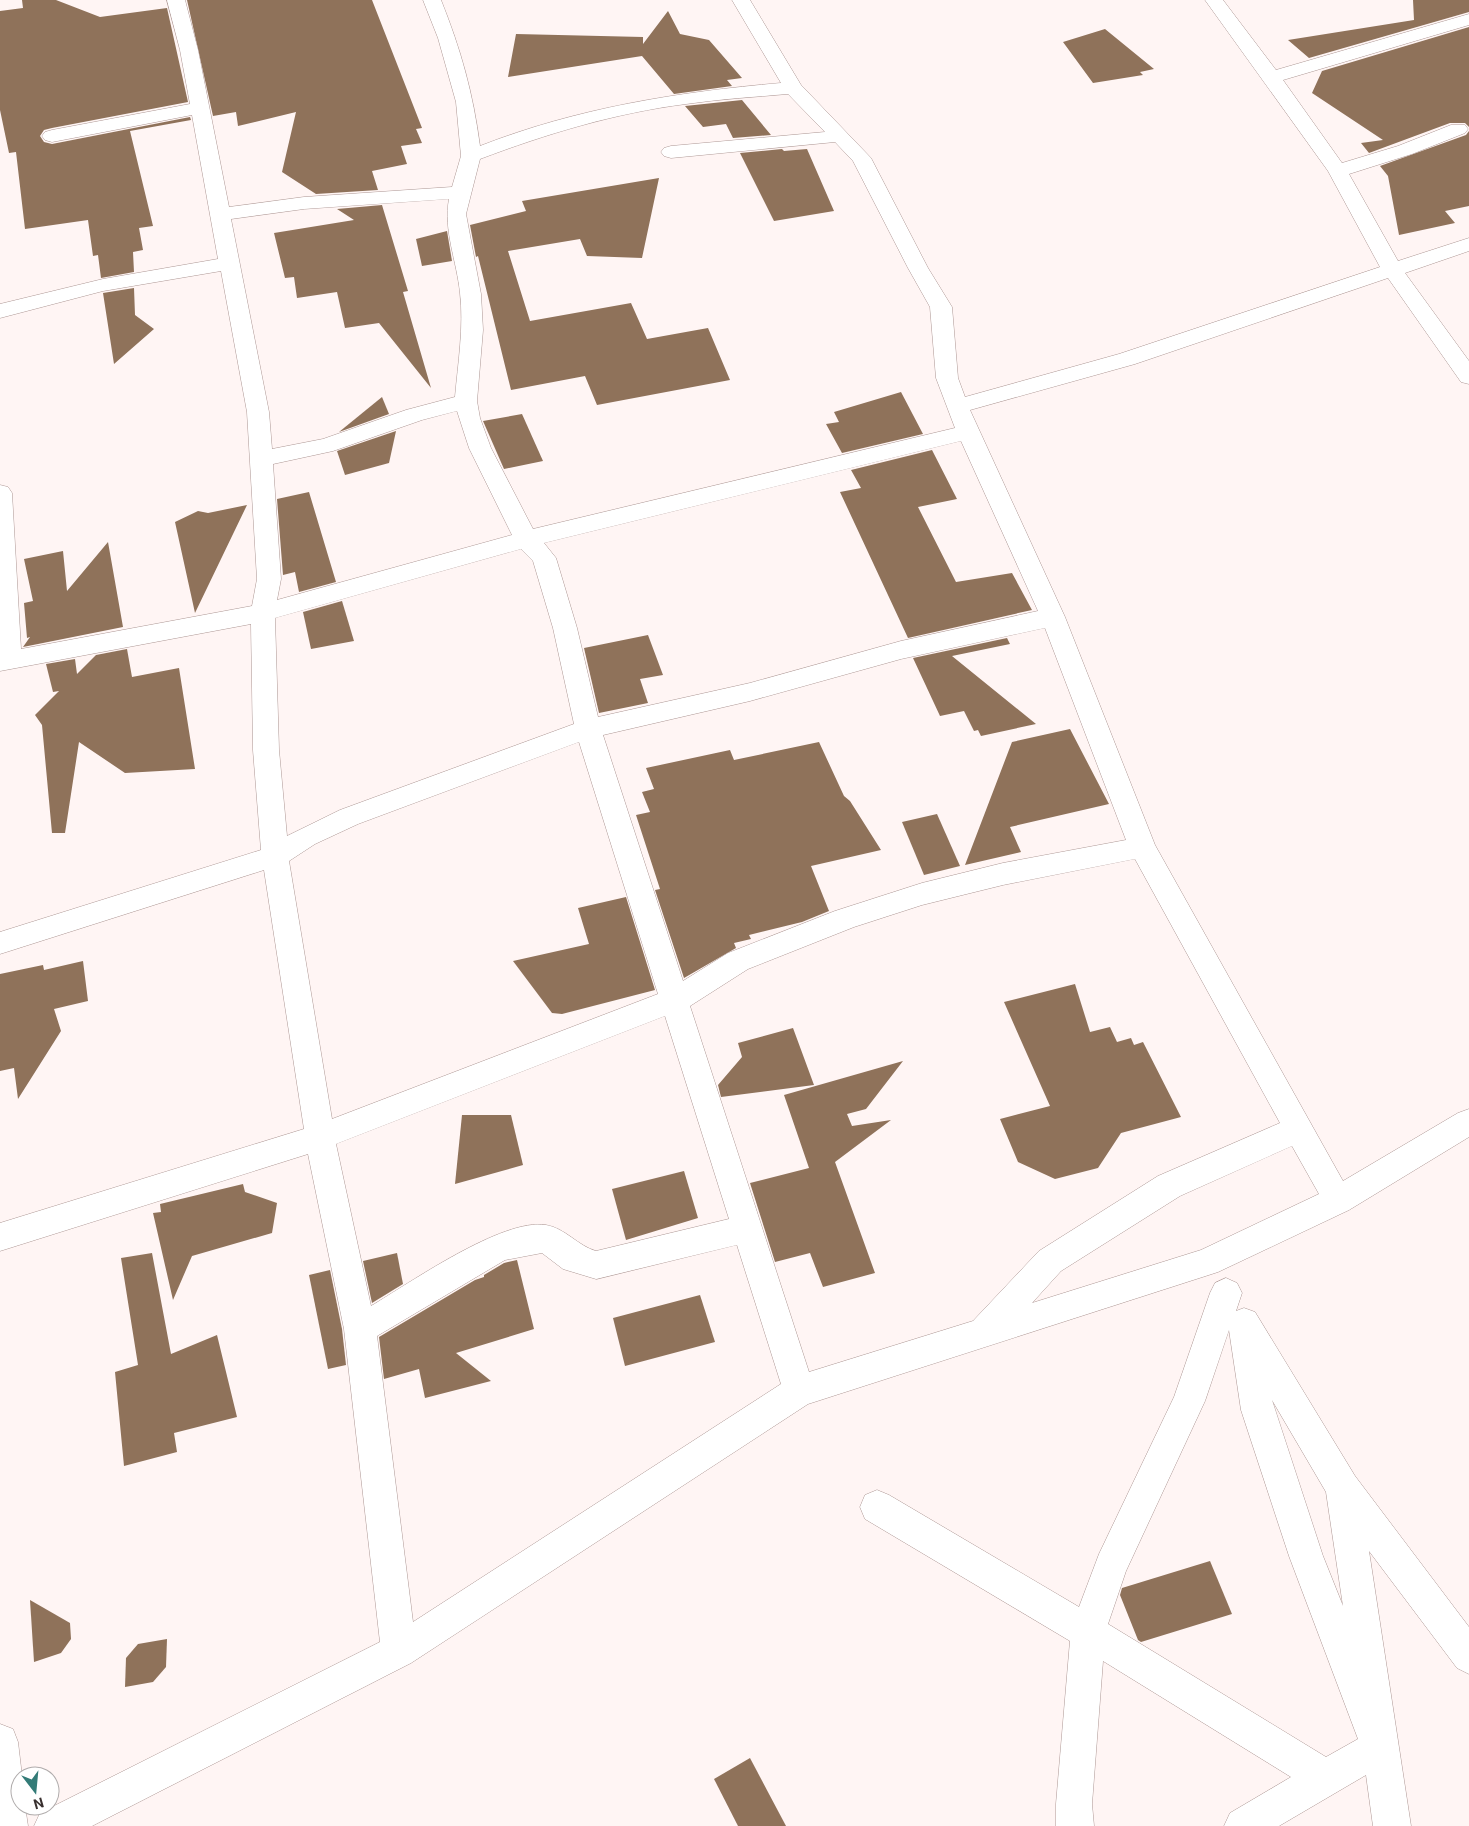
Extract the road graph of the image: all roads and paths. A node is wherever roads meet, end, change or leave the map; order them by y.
1 (176, 0) edge
2 (432, 0) edge
3 (726, 0) edge
4 (1214, 0) edge
5 (745, 6) edge
6 (1469, 20) edge
7 (1272, 77) junction
8 (793, 88) junction
9 (200, 108) junction
10 (1458, 129) dead end
11 (52, 136) dead end
12 (841, 136) junction
13 (672, 152) dead end
14 (471, 156) junction
15 (1338, 171) junction
16 (460, 192) junction
17 (220, 214) junction
18 (1469, 244) edge
19 (228, 263) junction
20 (1393, 271) junction
21 (0, 311) edge
22 (1469, 377) edge
23 (466, 401) junction
24 (958, 406) junction
25 (968, 432) junction
26 (262, 458) junction
27 (0, 492) edge
28 (526, 539) junction
29 (263, 613) junction
30 (1053, 617) junction
31 (5, 661) edge
32 (588, 729) junction
33 (1142, 847) junction
34 (275, 856) junction
35 (0, 943) edge
36 (676, 1000) junction
37 (1469, 1122) edge
38 (1298, 1129) junction
39 (320, 1137) junction
40 (1338, 1200) junction
41 (748, 1228) junction
42 (0, 1237) edge
43 (1207, 1262) junction
44 (1226, 1293) junction
45 (1244, 1323) junction
46 (360, 1329) junction
47 (982, 1332) junction
48 (799, 1391) junction
49 (1343, 1488) junction
50 (876, 1507) dead end
51 (1088, 1632) junction
52 (399, 1651) junction
53 (1469, 1656) edge
54 (0, 1742) edge
55 (1379, 1747) junction
56 (1326, 1778) junction
57 (9, 1826) edge
58 (53, 1826) edge
59 (1075, 1826) edge
60 (1243, 1826) edge
61 (1392, 1826) edge

1 - 9 street
2 - 14 street
3 - 5 street
4 - 7 street
5 - 8 street
6 - 7 street
7 - 15 street
8 - 12 street
8 - 14 street
9 - 11 street
9 - 17 street
10 - 15 street
12 - 13 street
12 - 24 street
14 - 16 street
15 - 20 street
16 - 17 street
16 - 23 street
17 - 19 street
18 - 20 street
19 - 21 street
19 - 26 street
20 - 22 street
20 - 24 street
23 - 26 street
23 - 28 street
24 - 25 street
25 - 28 street
25 - 30 street
26 - 29 street
27 - 31 street
28 - 29 street
28 - 32 street
29 - 31 street
29 - 34 street
30 - 32 street
30 - 33 street
32 - 34 street
32 - 36 street
33 - 36 street
33 - 38 street
34 - 35 street
34 - 39 street
36 - 39 street
36 - 41 street
37 - 40 street
38 - 40 street
38 - 47 street
39 - 42 street
39 - 46 street
40 - 43 street
41 - 46 street
41 - 48 street
43 - 44 street
43 - 47 street
44 - 45 street
44 - 51 street
45 - 49 street
45 - 55 street
46 - 52 street
47 - 48 street
48 - 52 street
49 - 53 street
49 - 55 street
50 - 51 street
51 - 56 street
51 - 59 street
52 - 58 street
54 - 57 street
55 - 56 street
55 - 61 street
56 - 60 street

